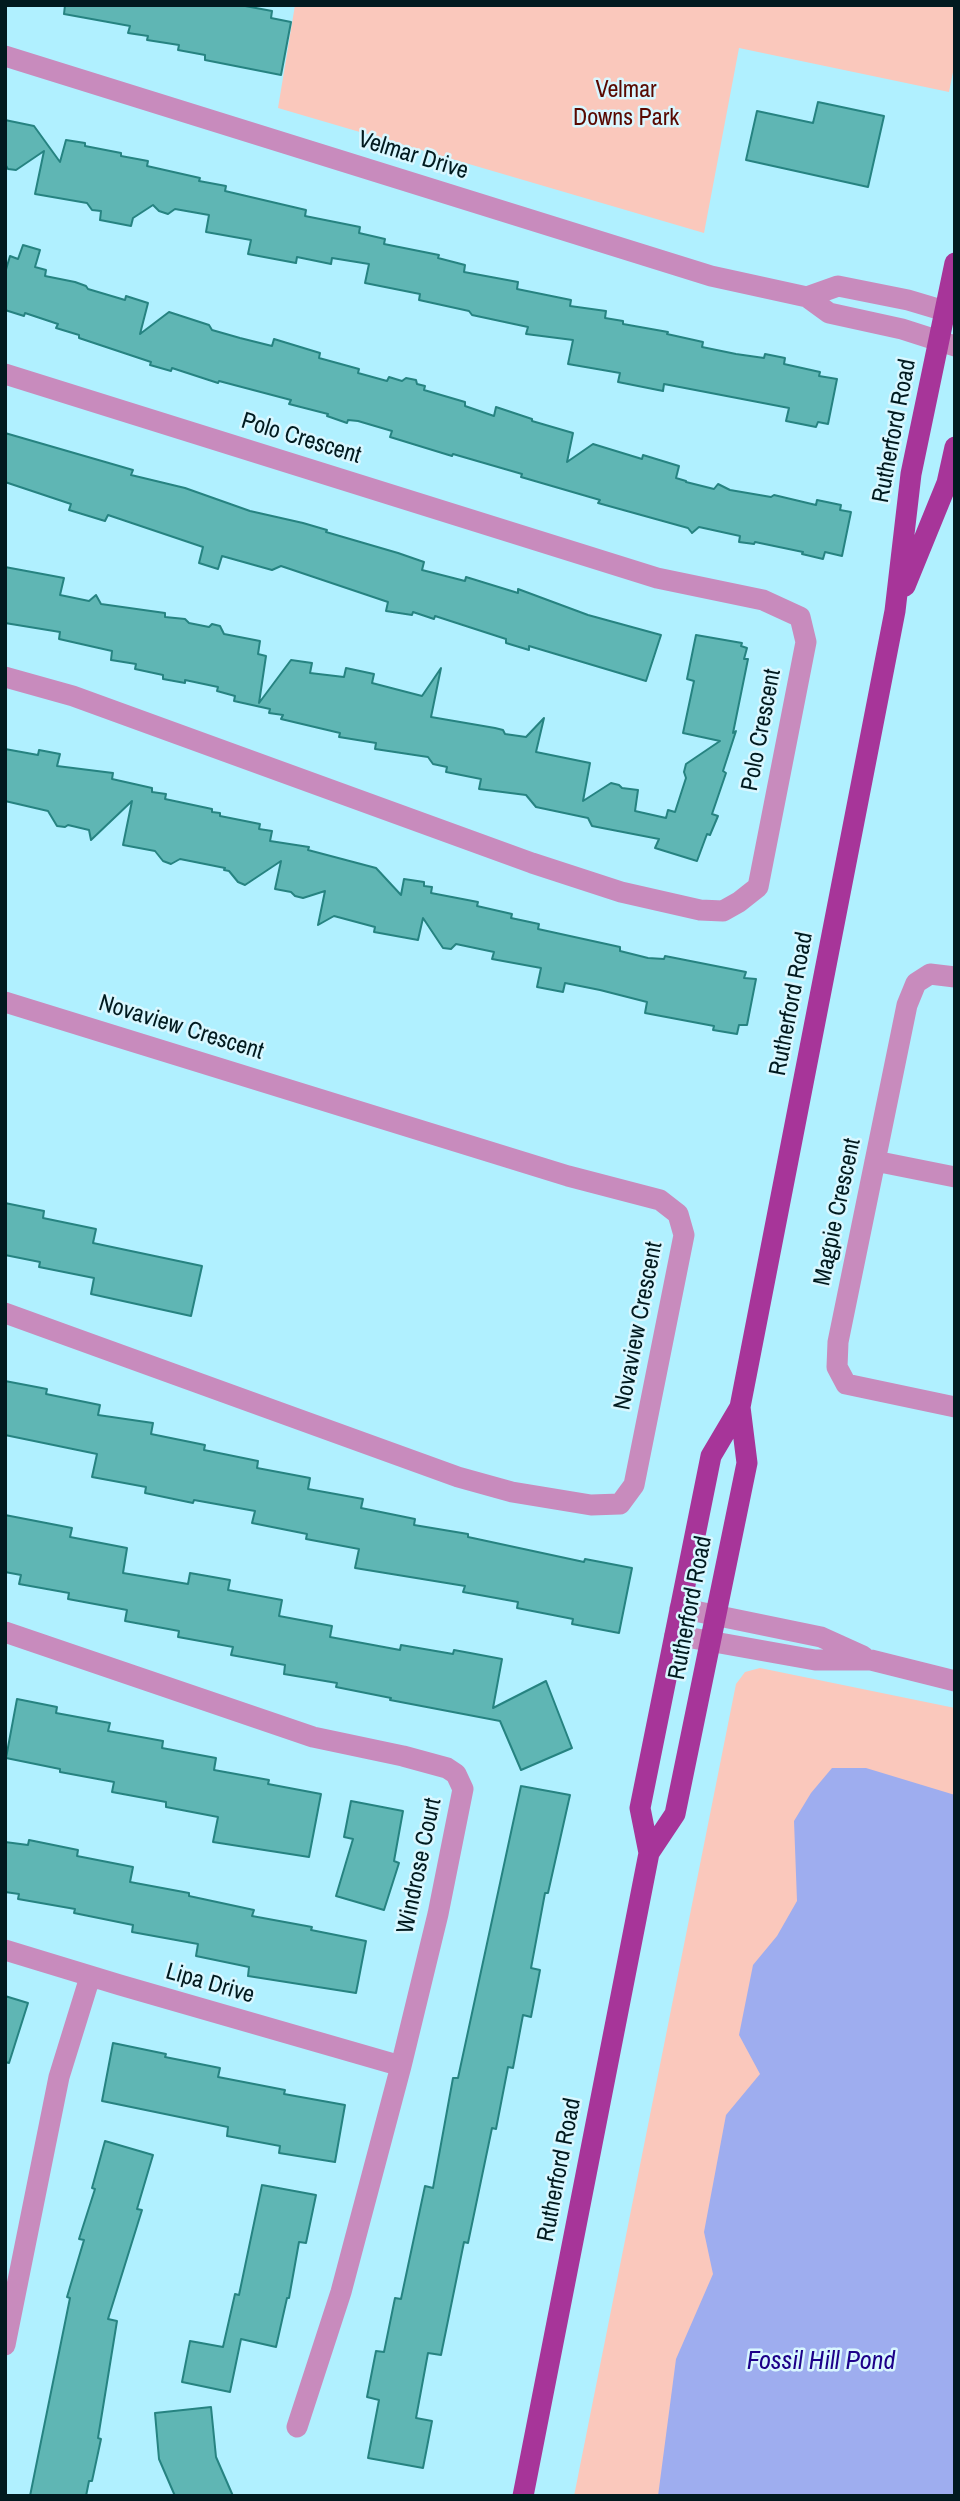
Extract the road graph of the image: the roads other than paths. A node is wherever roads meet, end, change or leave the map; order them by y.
1 (5, 56) edge
2 (955, 263) edge
3 (807, 297) junction
4 (950, 312) edge
5 (947, 343) edge
6 (5, 373) edge
7 (955, 447) edge
8 (895, 611) junction
9 (5, 677) edge
10 (955, 977) edge
11 (5, 1002) edge
12 (875, 1161) junction
13 (955, 1177) edge
14 (5, 1313) edge
15 (740, 1407) junction
16 (955, 1407) edge
17 (680, 1608) junction
18 (716, 1616) junction
19 (5, 1632) edge
20 (675, 1635) junction
21 (711, 1641) junction
22 (871, 1660) junction
23 (955, 1681) edge
24 (649, 1853) junction
25 (5, 1950) edge
26 (90, 1977) junction
27 (401, 2066) junction
28 (5, 2345) edge
29 (297, 2427) dead end
30 (523, 2496) edge

1 - 3 street, Velmar Drive
2 - 4 main road, Rutherford Road
3 - 4 street
3 - 5 street, Velmar Drive
4 - 5 main road, Rutherford Road
5 - 8 main road, Rutherford Road
6 - 9 street, Polo Crescent
7 - 8 main road, Rutherford Road
8 - 15 main road, Rutherford Road
10 - 12 street, Magpie Crescent
11 - 14 street, Novaview Crescent
12 - 13 street
12 - 16 street, Magpie Crescent
15 - 17 main road, Rutherford Road
15 - 18 main road, Rutherford Road
17 - 18 street
17 - 20 main road, Rutherford Road
18 - 21 main road, Rutherford Road
18 - 22 street
19 - 27 street, Windrose Court
20 - 21 street
20 - 24 main road, Rutherford Road
21 - 22 street
21 - 24 main road, Rutherford Road
22 - 23 street
24 - 30 main road, Rutherford Road
25 - 26 street, Lipa Drive
26 - 27 street, Lipa Drive
26 - 28 street
27 - 29 street, Windrose Court

